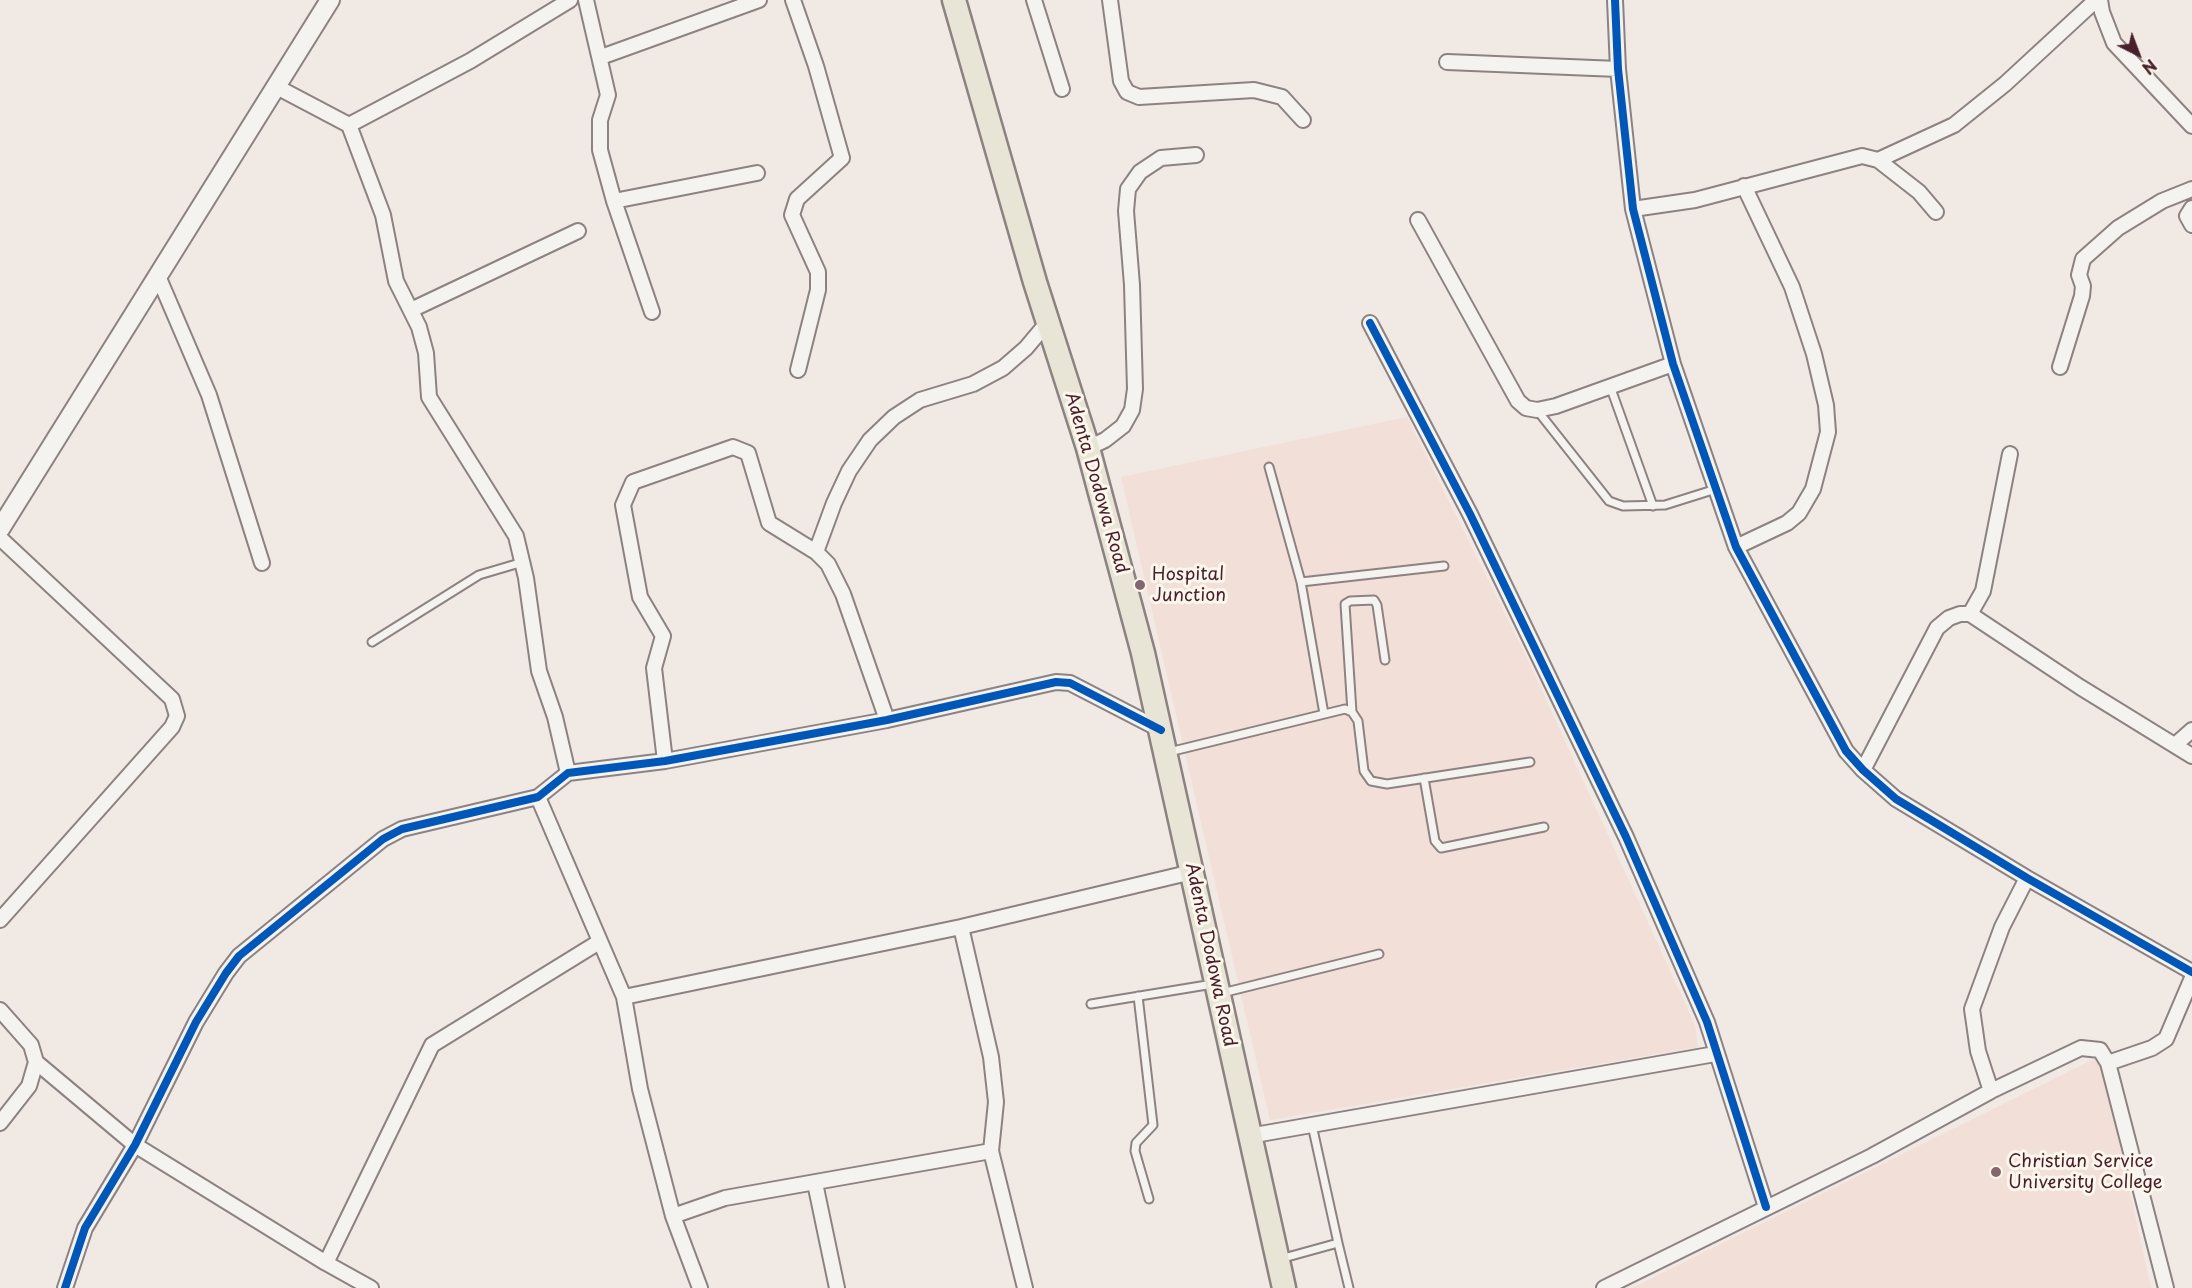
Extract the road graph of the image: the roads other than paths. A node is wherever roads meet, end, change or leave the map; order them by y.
1 (330, 0) edge
2 (570, 0) edge
3 (586, 0) edge
4 (759, 0) edge
5 (792, 0) edge
6 (955, 0) edge
7 (1034, 0) edge
8 (1110, 0) edge
9 (1615, 0) edge
10 (2098, 0) edge
11 (601, 57) junction
12 (1447, 62) dead end
13 (1618, 69) junction
14 (275, 86) junction
15 (1062, 89) dead end
16 (1303, 120) dead end
17 (349, 125) junction
18 (2192, 126) edge
19 (1196, 155) dead end
20 (1878, 160) junction
21 (757, 173) dead end
22 (1744, 186) junction
23 (2192, 189) edge
24 (614, 201) junction
25 (2192, 208) edge
26 (1633, 209) junction
27 (1936, 212) dead end
28 (1418, 220) dead end
29 (2192, 225) edge
30 (578, 231) dead end
31 (158, 276) junction
32 (411, 310) junction
33 (652, 312) dead end
34 (1047, 323) junction
35 (1370, 323) dead end
36 (1673, 364) junction
37 (2060, 367) dead end
38 (798, 370) dead end
39 (1610, 386) junction
40 (1537, 410) junction
41 (1088, 448) junction
42 (2010, 454) dead end
43 (1269, 467) dead end
44 (1716, 489) junction
45 (1653, 506) junction
46 (0, 529) edge
47 (0, 538) edge
48 (1736, 547) junction
49 (816, 552) junction
50 (523, 562) junction
51 (262, 563) dead end
52 (1444, 566) dead end
53 (1301, 582) junction
54 (1970, 614) junction
55 (372, 642) dead end
56 (1385, 660) dead end
57 (1352, 711) junction
58 (1324, 714) junction
59 (887, 720) junction
60 (2192, 730) edge
61 (1164, 741) junction
62 (2175, 745) junction
63 (2192, 756) edge
64 (665, 761) junction
65 (1530, 762) dead end
66 (1863, 770) junction
67 (568, 773) junction
68 (1424, 778) junction
69 (538, 797) junction
70 (1544, 827) dead end
71 (1192, 872) junction
72 (2027, 878) junction
73 (0, 920) edge
74 (961, 927) junction
75 (599, 942) junction
76 (1379, 954) dead end
77 (2192, 972) edge
78 (2192, 978) edge
79 (1217, 989) junction
80 (1138, 996) junction
81 (624, 997) junction
82 (1091, 1004) dead end
83 (0, 1010) edge
84 (1715, 1054) junction
85 (36, 1062) junction
86 (2108, 1063) junction
87 (1991, 1091) junction
88 (0, 1123) edge
89 (1312, 1125) junction
90 (1249, 1136) junction
91 (135, 1145) junction
92 (991, 1151) junction
93 (815, 1183) junction
94 (1149, 1199) dead end
95 (1766, 1207) junction
96 (673, 1216) junction
97 (1338, 1243) junction
98 (1277, 1260) junction
99 (326, 1263) junction
100 (65, 1288) edge
101 (371, 1288) edge
102 (700, 1288) edge
103 (837, 1288) edge
104 (1025, 1288) edge
105 (1284, 1288) edge
106 (1349, 1288) edge
107 (1604, 1288) edge
108 (2166, 1288) edge

1 - 14 street
2 - 17 street
3 - 11 street
4 - 11 street
5 - 38 street
6 - 34 main road, Adenta Dodowa Road
7 - 15 street
8 - 16 street
9 - 13 street
10 - 18 street
10 - 20 street
11 - 24 street
12 - 13 street
13 - 26 street
14 - 17 street
14 - 31 street
17 - 32 street
19 - 41 street
20 - 22 street
20 - 27 street
21 - 24 street
22 - 26 street
22 - 48 street
23 - 37 street
24 - 33 street
25 - 29 street
26 - 36 street
28 - 40 street
30 - 32 street
31 - 46 street
31 - 51 street
32 - 50 street
34 - 41 main road, Adenta Dodowa Road
34 - 49 street
35 - 84 street
36 - 39 street
36 - 44 street
39 - 40 street
39 - 45 lane
40 - 45 lane
41 - 61 main road, Adenta Dodowa Road
42 - 54 street
43 - 53 lane
44 - 45 lane
44 - 48 street
47 - 73 street
48 - 66 street
49 - 59 street
49 - 64 street
50 - 55 lane
50 - 67 street
52 - 53 lane
53 - 58 lane
54 - 62 street
54 - 66 street
56 - 57 lane
57 - 58 lane
57 - 68 lane
58 - 61 lane
59 - 61 street
59 - 64 street
60 - 62 street
61 - 71 main road, Adenta Dodowa Road
62 - 63 street
64 - 67 street
65 - 68 lane
66 - 72 street
67 - 69 street
68 - 70 lane
69 - 75 street
69 - 91 street
71 - 74 street
71 - 79 main road, Adenta Dodowa Road
72 - 77 street
72 - 87 street
74 - 81 street
74 - 92 street
75 - 81 street
75 - 99 street
76 - 79 lane
78 - 86 street
79 - 80 lane
79 - 90 main road, Adenta Dodowa Road
80 - 82 lane
80 - 94 lane
81 - 96 street
83 - 85 street
84 - 89 street
84 - 95 street
85 - 88 street
85 - 91 street
86 - 87 street
86 - 108 street
87 - 95 street
89 - 90 street
89 - 97 lane
90 - 98 main road, Adenta Dodowa Road
91 - 99 street
91 - 100 street
92 - 93 street
92 - 104 street
93 - 96 street
93 - 103 street
95 - 107 street
96 - 102 street
97 - 98 lane
97 - 106 lane
98 - 105 main road, Adenta Dodowa Road
99 - 101 street

